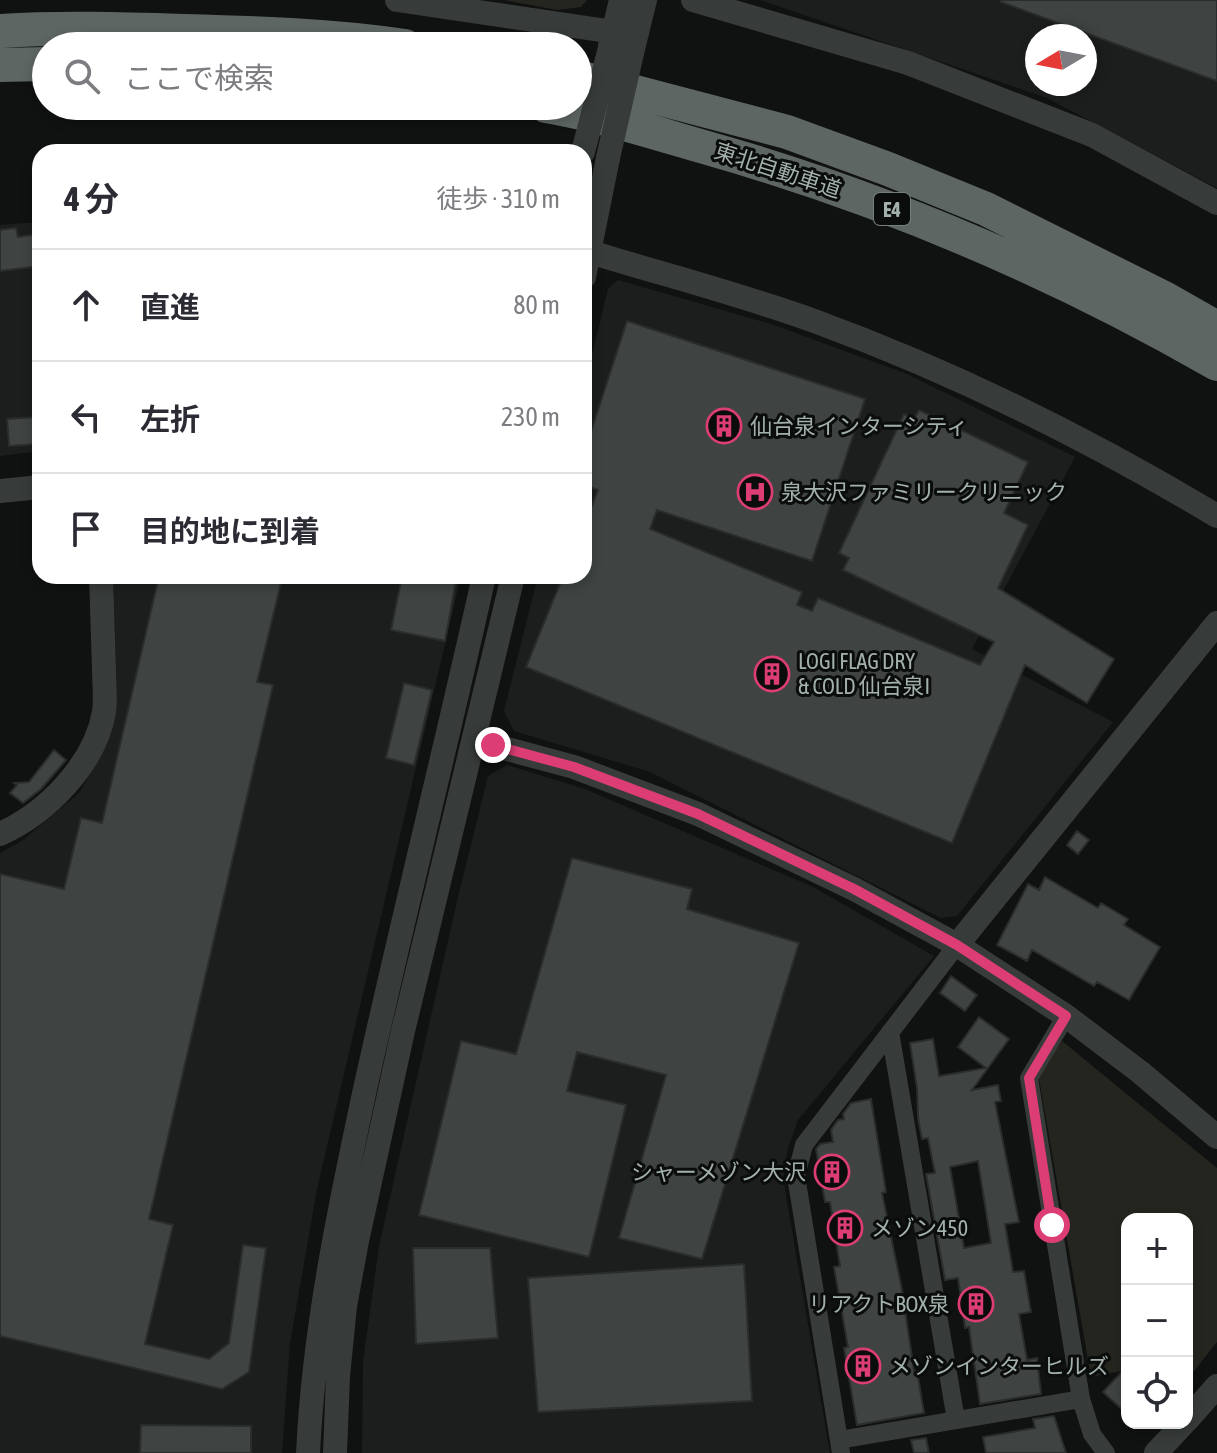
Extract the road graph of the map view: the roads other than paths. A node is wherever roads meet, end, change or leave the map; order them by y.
1 (397, 0) edge
2 (621, 0) edge
3 (645, 0) edge
4 (693, 0) edge
5 (0, 31) edge
6 (220, 32) edge
7 (554, 32) edge
8 (592, 40) edge
9 (618, 45) junction
10 (32, 64) edge
11 (0, 65) edge
12 (592, 81) edge
13 (592, 118) edge
14 (586, 144) edge
15 (1217, 203) edge
16 (592, 242) edge
17 (592, 253) edge
18 (1217, 328) edge
19 (1217, 364) edge
20 (32, 488) edge
21 (0, 491) edge
22 (1217, 516) edge
23 (101, 584) edge
24 (482, 584) edge
25 (511, 584) edge
26 (1217, 623) edge
27 (474, 740) junction
28 (0, 834) edge
29 (957, 945) junction
30 (1066, 1016) junction
31 (890, 1032) junction
32 (1217, 1137) edge
33 (1217, 1386) edge
34 (1081, 1399) junction
35 (1193, 1413) edge
36 (956, 1420) junction
37 (1178, 1429) edge
38 (840, 1446) edge
39 (308, 1453) edge
40 (335, 1453) edge
41 (1106, 1453) edge
42 (1156, 1453) edge

1 - 7 street
2 - 9 street
3 - 9 street
4 - 15 street
5 - 6 highway
8 - 9 street
9 - 14 street, bridge
9 - 16 street, bridge
10 - 11 highway
12 - 18 highway, 東北自動車道 / E4
13 - 19 highway, 東北自動車道 / E4
17 - 22 street
20 - 21 street
23 - 28 street
24 - 39 street
25 - 27 street
26 - 29 street
27 - 29 street
27 - 40 street
29 - 30 street
29 - 31 street
30 - 32 street
30 - 34 street
31 - 36 street
31 - 38 street
33 - 35 street
34 - 36 street
34 - 41 street
36 - 38 street
37 - 42 street

